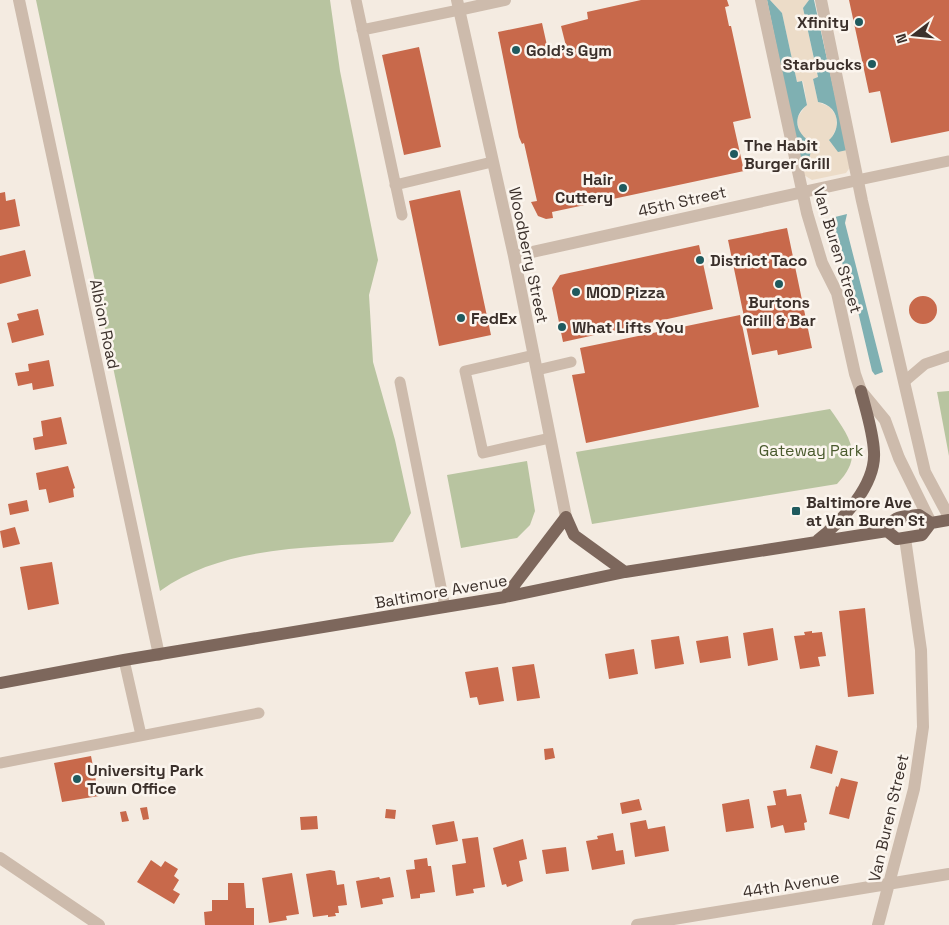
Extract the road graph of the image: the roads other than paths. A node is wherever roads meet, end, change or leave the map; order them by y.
1 (19, 0) edge
2 (356, 0) edge
3 (505, 0) edge
4 (761, 0) edge
5 (821, 0) edge
6 (458, 5) edge
7 (362, 30) junction
8 (949, 161) edge
9 (492, 162) junction
10 (858, 180) junction
11 (395, 185) junction
12 (802, 191) junction
13 (402, 215) dead end
14 (514, 256) junction
15 (534, 355) junction
16 (949, 356) edge
17 (570, 362) dead end
18 (537, 370) junction
19 (905, 381) junction
20 (400, 382) dead end
21 (861, 391) junction
22 (550, 438) junction
23 (949, 516) edge
24 (566, 517) junction
25 (949, 520) edge
26 (931, 523) junction
27 (887, 531) junction
28 (905, 538) junction
29 (818, 540) junction
30 (625, 572) junction
31 (505, 597) junction
32 (444, 607) junction
33 (159, 655) junction
34 (124, 660) junction
35 (0, 683) edge
36 (259, 712) dead end
37 (142, 735) junction
38 (0, 762) edge
39 (0, 858) edge
40 (949, 874) edge
41 (889, 885) junction
42 (99, 925) edge
43 (637, 925) edge
44 (878, 925) edge

1 - 33 street, Albion Road
2 - 7 lane
3 - 6 street
4 - 12 street, Van Buren Street
5 - 10 street, Van Buren Street
6 - 7 lane
6 - 9 street, Woodberry Street
7 - 11 lane
8 - 10 lane
9 - 11 lane
9 - 14 street, Woodberry Street
10 - 12 street, 45th Street
10 - 19 street, Van Buren Street
11 - 13 lane
12 - 14 street, 45th Street
12 - 21 street, Van Buren Street
14 - 15 street, Woodberry Street
15 - 18 street, Woodberry Street
15 - 22 lane
16 - 19 lane
17 - 18 lane
18 - 22 street, Woodberry Street
19 - 23 street, Van Buren Street
20 - 32 lane
21 - 26 street, Van Buren Street
21 - 29 main road
22 - 24 street, Woodberry Street
24 - 30 main road
24 - 31 main road
25 - 26 main road
26 - 27 main road
26 - 28 main road
27 - 28 main road, Baltimore Avenue
27 - 29 main road, Baltimore Avenue
28 - 41 street, Van Buren Street
29 - 30 main road, Baltimore Avenue
30 - 31 main road, Baltimore Avenue
31 - 32 main road, Baltimore Avenue
32 - 33 main road, Baltimore Avenue
33 - 34 main road, Baltimore Avenue
34 - 35 main road, Baltimore Avenue
34 - 37 lane
36 - 37 lane
37 - 38 lane
39 - 42 street
40 - 41 street, 44th Avenue
41 - 43 street, 44th Avenue
41 - 44 street, Van Buren Street

